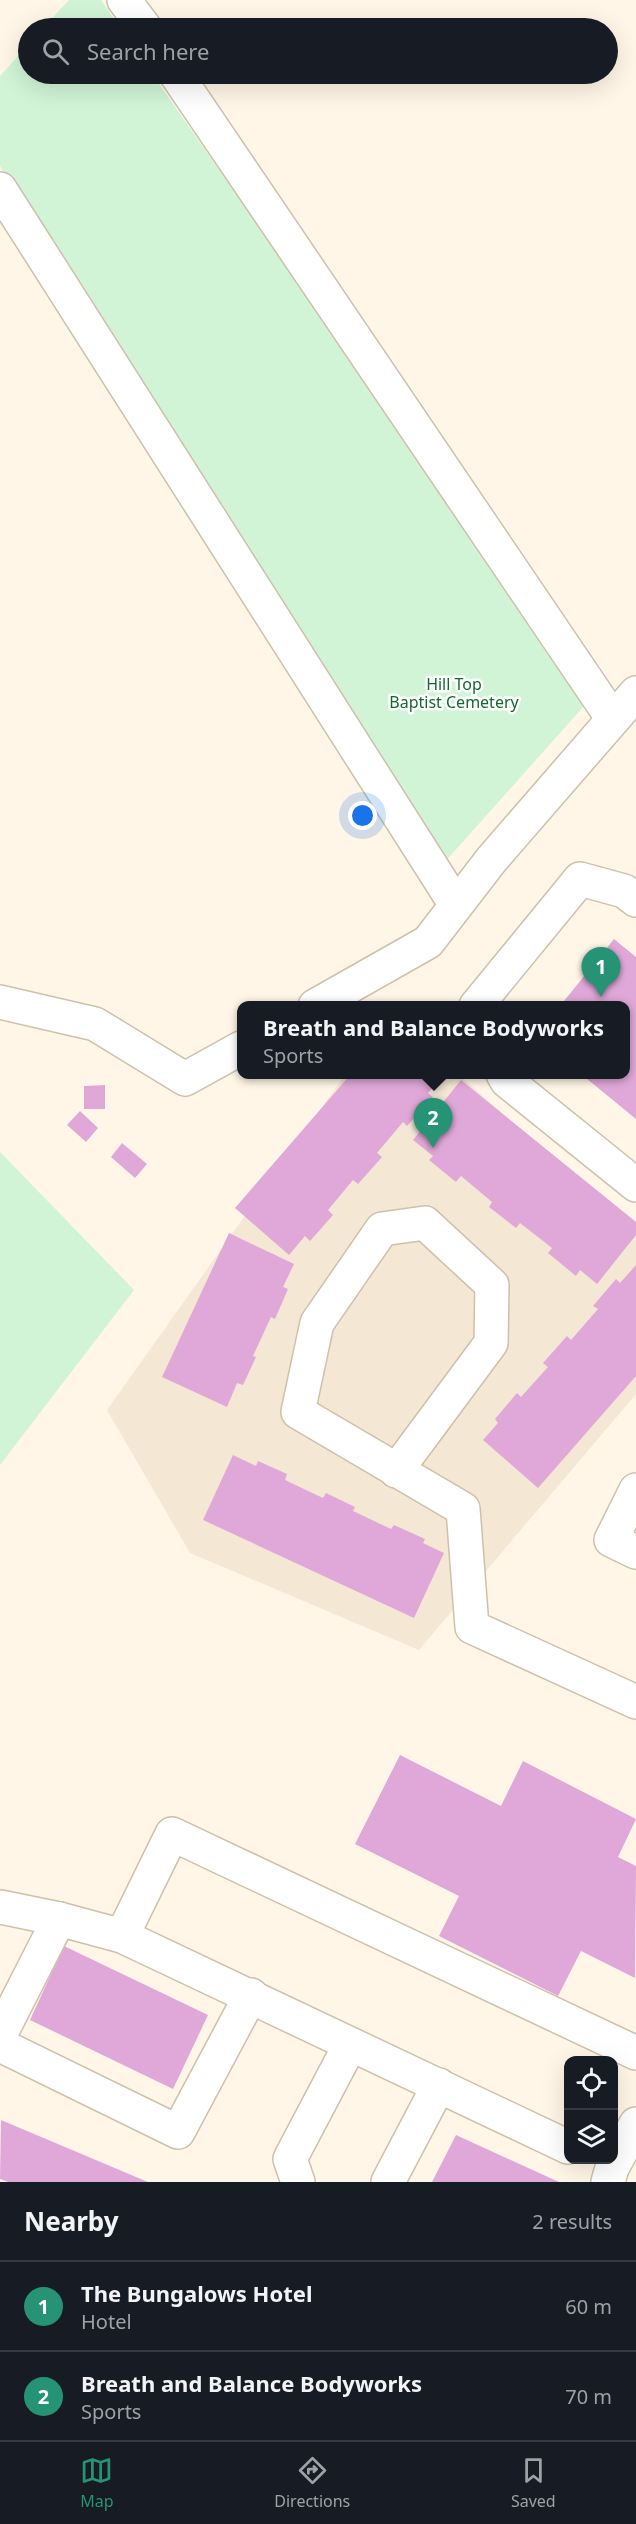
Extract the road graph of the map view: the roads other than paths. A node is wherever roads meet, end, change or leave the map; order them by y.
1 (124, 0) edge
2 (138, 18) edge
3 (183, 84) edge
4 (0, 189) edge
5 (636, 693) edge
6 (613, 719) junction
7 (636, 900) edge
8 (456, 905) junction
9 (322, 1001) edge
10 (480, 1001) edge
11 (0, 1002) edge
12 (237, 1050) edge
13 (506, 1079) edge
14 (636, 1185) edge
15 (396, 1471) junction
16 (636, 1490) edge
17 (636, 1552) edge
18 (636, 1702) edge
19 (0, 1907) edge
20 (59, 1919) junction
21 (122, 1936) junction
22 (251, 1995) junction
23 (0, 2035) edge
24 (0, 2045) edge
25 (350, 2045) junction
26 (636, 2053) edge
27 (439, 2085) junction
28 (636, 2124) edge
29 (564, 2146) edge
30 (605, 2170) edge
31 (298, 2182) edge
32 (388, 2182) edge

1 - 2 lane
3 - 6 lane
4 - 8 lane
5 - 6 lane
6 - 8 lane
7 - 10 lane
8 - 9 lane
11 - 12 lane
13 - 14 lane
15 - 15 lane
15 - 18 lane
16 - 17 lane
19 - 20 lane
20 - 21 lane
20 - 23 lane
21 - 22 lane
21 - 26 lane
22 - 24 lane
22 - 25 lane
25 - 27 lane
25 - 31 lane
27 - 29 lane
27 - 32 lane
28 - 30 lane

